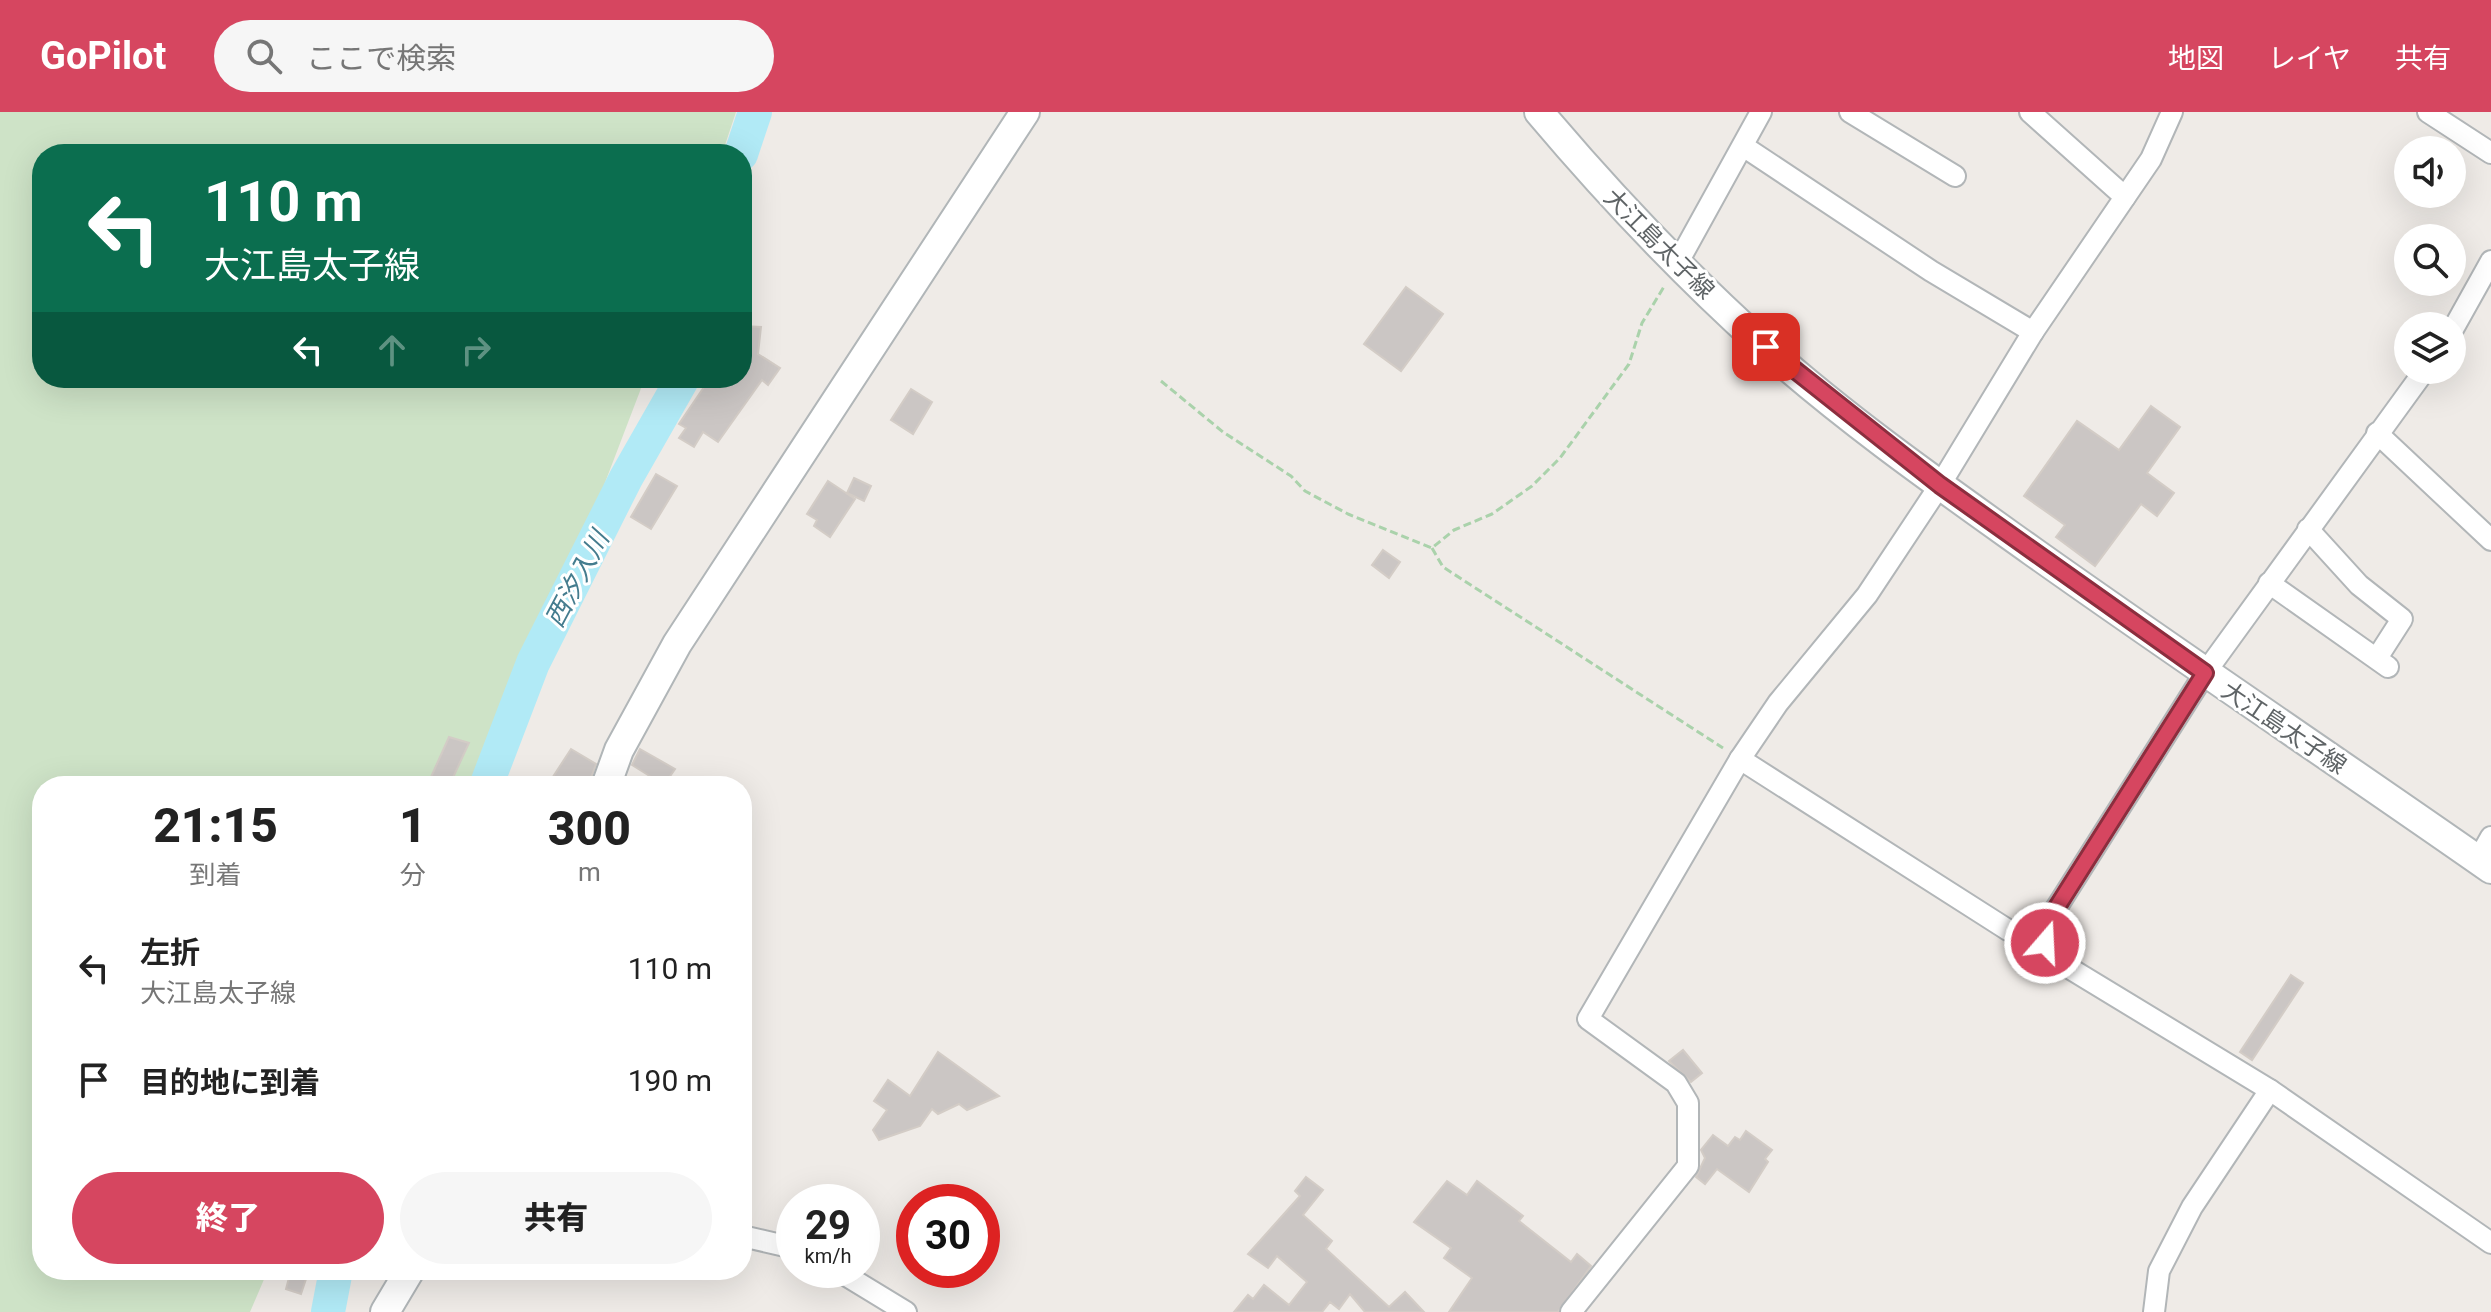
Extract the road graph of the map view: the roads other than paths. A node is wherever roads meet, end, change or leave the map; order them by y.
1 (1025, 112) edge
2 (1539, 112) edge
3 (1761, 112) edge
4 (1850, 112) edge
5 (2030, 112) edge
6 (2172, 112) edge
7 (2428, 112) edge
8 (1743, 146) junction
9 (2491, 153) edge
10 (1955, 176) dead end
11 (2125, 197) junction
12 (1677, 264) junction
13 (2489, 270) edge
14 (2464, 312) edge
15 (2033, 332) junction
16 (2414, 384) edge
17 (2377, 433) junction
18 (1940, 485) junction
19 (2308, 529) junction
20 (2491, 540) edge
21 (2269, 583) junction
22 (2205, 673) junction
23 (1740, 759) junction
24 (610, 776) edge
25 (2487, 855) edge
26 (2045, 943) junction
27 (2270, 1090) junction
28 (752, 1238) edge
29 (2491, 1243) edge
30 (776, 1244) edge
31 (404, 1280) edge
32 (867, 1288) edge
33 (385, 1312) edge
34 (906, 1312) edge
35 (1571, 1312) edge
36 (2154, 1312) edge

1 - 24 main road
2 - 12 main road, 大江島太子線
3 - 8 street
4 - 10 street
5 - 11 street
6 - 11 street
7 - 9 street
8 - 12 street
8 - 15 street
11 - 15 street
12 - 18 main road, 大江島太子線
13 - 14 street
15 - 18 street
16 - 17 street
17 - 19 street
17 - 20 street
18 - 22 main road, 大江島太子線
18 - 23 street
19 - 21 street
19 - 21 street
21 - 22 street
22 - 25 main road, 大江島太子線
22 - 26 street
23 - 26 street
23 - 35 street
26 - 27 street
27 - 29 street
27 - 36 street
28 - 30 street
31 - 33 main road
32 - 34 street

